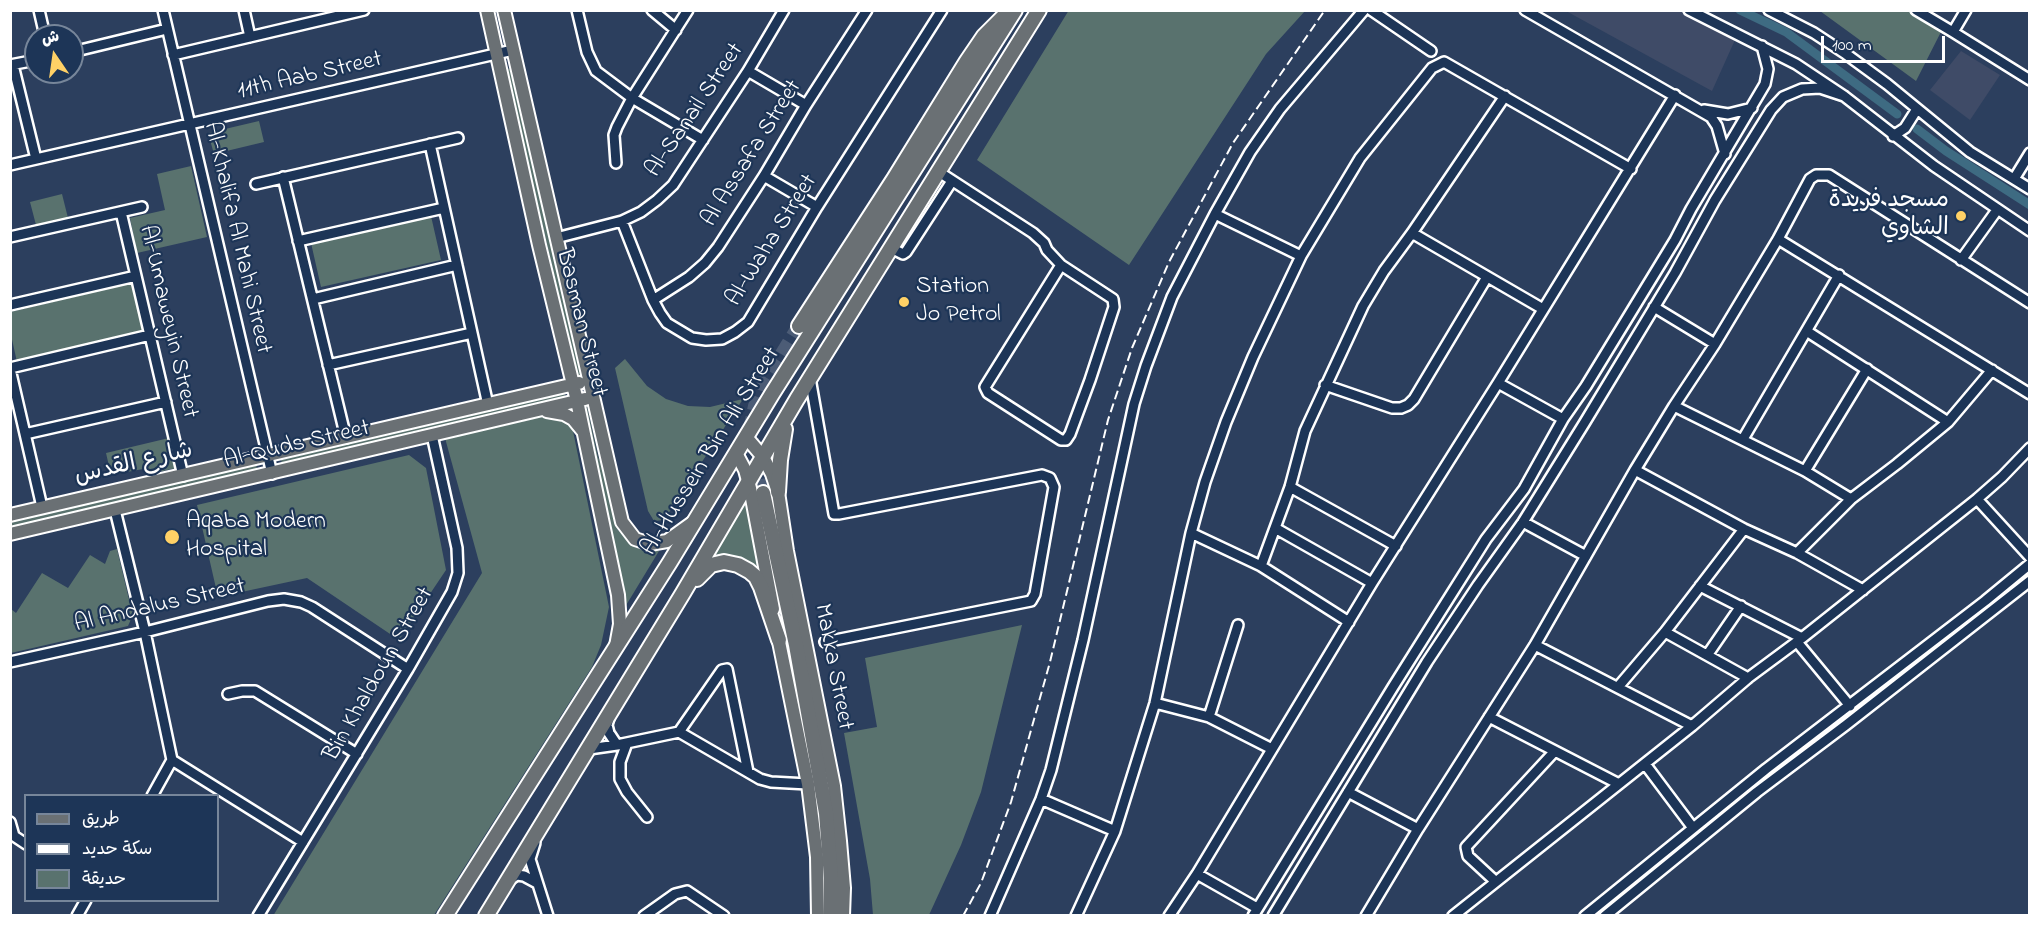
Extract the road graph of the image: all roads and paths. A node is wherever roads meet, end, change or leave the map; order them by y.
1 (163, 10) edge
2 (244, 10) edge
3 (364, 10) edge
4 (487, 10) edge
5 (504, 10) edge
6 (578, 10) edge
7 (652, 10) edge
8 (688, 10) edge
9 (784, 10) edge
10 (867, 10) edge
11 (942, 10) edge
12 (1010, 10) edge
13 (1015, 10) edge
14 (1040, 10) edge
15 (1364, 10) edge
16 (1371, 10) edge
17 (1525, 10) edge
18 (1689, 10) edge
19 (1769, 10) edge
20 (1916, 10) edge
21 (1966, 10) edge
22 (167, 29) junction
23 (676, 30) junction
24 (1953, 32) junction
25 (250, 37) junction
26 (1762, 46) junction
27 (84, 49) edge
28 (513, 50) junction
29 (1431, 51) dead end
30 (498, 53) junction
31 (173, 55) junction
32 (12, 65) edge
33 (748, 71) junction
34 (2030, 80) edge
35 (1675, 95) junction
36 (1505, 96) junction
37 (1844, 96) junction
38 (632, 99) junction
39 (806, 105) junction
40 (1699, 108) junction
41 (1752, 108) junction
42 (1917, 109) junction
43 (189, 124) junction
44 (1893, 136) junction
45 (458, 138) dead end
46 (703, 140) junction
47 (430, 144) junction
48 (2030, 153) edge
49 (1725, 154) junction
50 (36, 159) junction
51 (616, 163) dead end
52 (10, 165) edge
53 (1631, 169) junction
54 (939, 172) junction
55 (764, 176) junction
56 (283, 177) junction
57 (2014, 179) junction
58 (952, 181) junction
59 (256, 184) dead end
60 (2030, 189) edge
61 (1702, 191) junction
62 (1715, 200) junction
63 (142, 207) dead end
64 (817, 207) junction
65 (444, 208) junction
66 (1997, 210) junction
67 (121, 212) junction
68 (1215, 214) junction
69 (909, 220) junction
70 (622, 221) junction
71 (922, 227) junction
72 (2030, 231) edge
73 (1412, 233) junction
74 (10, 237) edge
75 (556, 238) junction
76 (1778, 238) junction
77 (298, 241) junction
78 (891, 248) junction
79 (1301, 256) junction
80 (1961, 260) junction
81 (457, 265) junction
82 (1061, 265) junction
83 (1839, 275) junction
84 (136, 276) junction
85 (1487, 277) junction
86 (313, 299) junction
87 (653, 300) junction
88 (2030, 303) edge
89 (10, 305) edge
90 (1654, 307) junction
91 (1543, 309) junction
92 (799, 326) tunnel mouth
93 (1808, 332) junction
94 (472, 333) junction
95 (150, 335) junction
96 (1715, 344) junction
97 (328, 365) junction
98 (569, 365) junction
99 (10, 368) edge
100 (1867, 369) junction
101 (1992, 370) junction
102 (810, 378) junction
103 (589, 381) junction
104 (1498, 383) junction
105 (1325, 384) junction
106 (573, 385) junction
107 (551, 390) junction
108 (2030, 394) edge
109 (592, 397) junction
110 (577, 401) junction
111 (166, 402) junction
112 (488, 405) junction
113 (1674, 405) junction
114 (539, 410) junction
115 (790, 412) junction
116 (1563, 419) junction
117 (1948, 422) junction
118 (584, 432) junction
119 (25, 434) junction
120 (432, 435) junction
121 (746, 437) junction
122 (346, 438) junction
123 (1743, 439) junction
124 (2030, 448) edge
125 (736, 453) junction
126 (268, 456) junction
127 (763, 458) junction
128 (1635, 470) junction
129 (1805, 471) junction
130 (272, 474) junction
131 (183, 476) junction
132 (749, 482) junction
133 (1290, 487) junction
134 (778, 492) junction
135 (763, 493) tunnel mouth
136 (1851, 499) junction
137 (1977, 499) junction
138 (42, 507) junction
139 (115, 510) junction
140 (10, 515) edge
141 (695, 520) junction
142 (1523, 522) junction
143 (1275, 528) junction
144 (1744, 529) junction
145 (1191, 533) junction
146 (10, 534) edge
147 (1396, 546) junction
148 (1797, 553) junction
149 (1586, 556) junction
150 (2030, 557) edge
151 (2030, 564) edge
152 (1261, 566) junction
153 (2030, 581) edge
154 (1372, 583) junction
155 (1700, 585) junction
156 (1863, 590) junction
157 (683, 593) junction
158 (1741, 606) junction
159 (1349, 622) junction
160 (1238, 625) dead end
161 (144, 632) junction
162 (1665, 632) junction
163 (779, 640) junction
164 (1799, 640) junction
165 (825, 642) dead end
166 (1535, 645) junction
167 (616, 646) junction
168 (1414, 654) junction
169 (1708, 654) junction
170 (10, 662) edge
171 (1427, 662) junction
172 (408, 669) junction
173 (1748, 678) junction
174 (1618, 687) junction
175 (228, 694) dead end
176 (1155, 703) junction
177 (1850, 706) junction
178 (610, 712) junction
179 (1839, 715) junction
180 (1209, 717) junction
181 (1490, 717) junction
182 (1846, 725) junction
183 (1692, 726) junction
184 (679, 732) junction
185 (622, 744) junction
186 (589, 749) junction
187 (1272, 749) junction
188 (1555, 751) junction
189 (357, 753) junction
190 (172, 760) junction
191 (1645, 764) junction
192 (748, 772) junction
193 (808, 784) junction
194 (1619, 784) junction
195 (1348, 792) junction
196 (153, 794) edge
197 (1041, 799) junction
198 (647, 817) dead end
199 (10, 822) edge
200 (1693, 828) junction
201 (1418, 829) junction
202 (1115, 831) junction
203 (537, 832) junction
204 (12, 837) edge
205 (303, 842) junction
206 (1197, 874) junction
207 (1495, 881) junction
208 (506, 883) junction
209 (537, 883) junction
210 (844, 888) junction
211 (85, 902) edge
212 (1255, 912) edge
213 (77, 915) edge
214 (258, 915) edge
215 (445, 915) edge
216 (486, 915) edge
217 (548, 915) edge
218 (644, 915) edge
219 (724, 915) edge
220 (818, 915) edge
221 (831, 915) edge
222 (843, 915) edge
223 (849, 915) edge
224 (990, 915) edge
225 (1076, 915) edge
226 (1169, 915) edge
227 (1273, 915) edge
228 (1366, 915) edge
229 (1453, 915) edge
230 (1585, 915) edge
231 (1605, 915) edge

1 - 22 street, Al-Khalifa Al Mahi Street
2 - 25 street
3 - 25 street
4 - 30 main road, Basman Street
5 - 28 main road, Basman Street
6 - 38 street
7 - 23 street
8 - 23 street
9 - 33 street, Al-Sanail Street
10 - 39 street, Al Assafa Street
11 - 64 street, Al-Waha Street
12 - 92 highway
13 - 121 highway, Al-Hussein Bin Ali Street
14 - 54 highway, Al-Hussein Bin Ali Street
15 - 68 street
16 - 29 street
17 - 35 street
18 - 26 street
19 - 42 street
20 - 24 street
21 - 24 street
22 - 27 street
22 - 31 street, Al-Khalifa Al Mahi Street
23 - 38 street
24 - 34 street
25 - 31 street
26 - 37 street
26 - 41 street
28 - 30 street, 11th Aab Street
28 - 75 main road, Basman Street
30 - 43 street, 11th Aab Street
30 - 98 main road, Basman Street
31 - 43 street, Al-Khalifa Al Mahi Street
32 - 50 street
33 - 39 street
33 - 46 street, Al-Sanail Street
35 - 40 street
35 - 53 street
36 - 53 street
36 - 73 street
36 - 79 street
37 - 44 street
37 - 62 street
38 - 46 street
38 - 51 street
39 - 55 street, Al Assafa Street
40 - 41 street
40 - 49 street
41 - 49 street
42 - 44 street
42 - 57 street
43 - 50 street, 11th Aab Street
43 - 126 street, Al-Khalifa Al Mahi Street
44 - 66 street
45 - 47 street
46 - 70 street, Al-Sanail Street
47 - 56 street
47 - 65 street
48 - 57 street
49 - 61 street
50 - 52 street, 11th Aab Street
53 - 91 street
54 - 58 street
54 - 69 highway, Al-Hussein Bin Ali Street
55 - 64 street
55 - 87 street, Al Assafa Street
56 - 59 street
56 - 77 street
57 - 60 street
58 - 71 street
58 - 82 street
61 - 62 street
61 - 116 street
62 - 90 street
63 - 67 street, Al-Umaweyin Street
64 - 87 street, Al-Waha Street
65 - 77 street
65 - 81 street
66 - 72 street
66 - 80 street
67 - 74 street, Al-Umaweyin Street
67 - 84 street, Al-Umaweyin Street
68 - 79 street
68 - 197 street
69 - 71 street
69 - 78 highway, Al-Hussein Bin Ali Street
70 - 75 street, Al-Sanail Street
70 - 87 street, Al-Waha Street
71 - 78 street
73 - 85 street
73 - 105 street
75 - 103 main road, Basman Street
76 - 80 street
76 - 83 street
76 - 96 street
77 - 86 street
78 - 102 highway, Al-Hussein Bin Ali Street
79 - 145 street
80 - 88 street
81 - 86 street
81 - 94 street
82 - 82 street
83 - 93 street
83 - 101 street
84 - 89 street
84 - 95 street, Al-Umaweyin Street
85 - 91 street
85 - 105 street
86 - 97 street
90 - 96 street
90 - 142 street
91 - 104 street
93 - 100 street
93 - 123 street
94 - 97 street
94 - 112 street
95 - 99 street
95 - 111 street, Al-Umaweyin Street
96 - 113 street
97 - 122 street
98 - 106 main road, Basman Street
98 - 107 main road
99 - 119 street
100 - 117 street
100 - 129 street
101 - 108 street
101 - 117 street
102 - 115 highway, Al-Hussein Bin Ali Street
102 - 165 street
103 - 106 main road, Al-Quds Street
103 - 109 main road, Basman Street
104 - 116 street
104 - 147 street
105 - 133 street
106 - 107 main road, Al-Quds Street
106 - 110 main road, Basman Street
107 - 112 main road, Al-Quds Street
109 - 110 main road, Al-Quds Street
109 - 141 main road, Basman Street
110 - 114 main road, Al-Quds Street
110 - 118 main road, Basman Street
111 - 119 street
111 - 131 street, Al-Umaweyin Street
112 - 122 main road, Al-Quds Street
113 - 123 street
113 - 128 street
114 - 118 main road
114 - 120 main road, Al-Quds Street
115 - 127 highway, Al-Hussein Bin Ali Street
115 - 134 highway
116 - 168 street
117 - 136 street
118 - 167 main road, Basman Street
119 - 138 street
120 - 130 main road, Al-Quds Street
120 - 172 street, Bin Khaldoun Street
121 - 125 highway, Al-Hussein Bin Ali Street
121 - 127 main road, Makka Street
122 - 126 main road, Al-Quds Street
123 - 129 street
124 - 137 street
125 - 132 main road, Makka Street
125 - 141 highway, Al-Hussein Bin Ali Street
126 - 130 street, Al-Khalifa Al Mahi Street
126 - 131 main road, شارع القدس
127 - 132 highway, Al-Hussein Bin Ali Street
127 - 134 main road, Makka Street
128 - 144 street
128 - 149 street
129 - 136 street
130 - 139 main road, Al-Quds Street
131 - 138 main road, شارع القدس
132 - 157 highway, Al-Hussein Bin Ali Street
132 - 163 main road, Makka Street
133 - 143 street
133 - 147 street
134 - 210 main road, Makka Street
135 - 221 highway
136 - 148 street
137 - 150 street
137 - 156 street
138 - 140 main road, شارع القدس
139 - 146 main road, Al-Quds Street
139 - 161 street
141 - 167 highway, Al-Hussein Bin Ali Street
142 - 149 street
142 - 171 street
143 - 152 street
143 - 154 street
144 - 148 street
144 - 155 street
145 - 152 street
145 - 176 street
147 - 154 street
148 - 156 street
149 - 166 street
151 - 177 street
152 - 159 street
153 - 182 street
154 - 159 street
155 - 158 street
155 - 162 street
156 - 164 street
157 - 163 highway
157 - 178 highway, Al-Hussein Bin Ali Street
158 - 164 street
158 - 169 street
159 - 187 street
160 - 180 street
161 - 170 street, Al Andalus Street
161 - 172 street, Al Andalus Street
161 - 190 street
162 - 169 street
162 - 174 street
163 - 193 main road, Makka Street
164 - 173 street
164 - 177 street
166 - 174 street
166 - 181 street
167 - 215 highway, Al-Hussein Bin Ali Street
168 - 171 street
168 - 212 street
169 - 173 street
171 - 195 street
172 - 189 street, Bin Khaldoun Street
173 - 183 street
174 - 183 street
175 - 189 street
176 - 180 street
176 - 202 street
177 - 179 street
178 - 185 street
178 - 186 highway, Al-Hussein Bin Ali Street
179 - 182 street
179 - 200 street
180 - 187 street
181 - 188 street
181 - 201 street
182 - 231 street
183 - 191 street
184 - 185 street
184 - 192 street
184 - 192 street
185 - 186 street
185 - 198 street
186 - 203 highway, Al-Hussein Bin Ali Street
187 - 206 street
188 - 194 street
188 - 207 street
189 - 205 street, Bin Khaldoun Street
190 - 196 street
190 - 205 street
191 - 194 street
191 - 200 street
192 - 193 street
193 - 220 main road, Makka Street
194 - 207 street
195 - 201 street
195 - 227 street
197 - 202 street
197 - 224 street
199 - 204 street
200 - 230 street
201 - 228 street
202 - 225 street
203 - 208 highway, Al-Hussein Bin Ali Street
203 - 209 street
205 - 214 street, Bin Khaldoun Street
206 - 212 street
206 - 226 street
207 - 229 street
208 - 209 street
208 - 216 highway, Al-Hussein Bin Ali Street
209 - 217 street
210 - 222 main road, Makka Street
210 - 223 street
211 - 213 street
218 - 219 street

